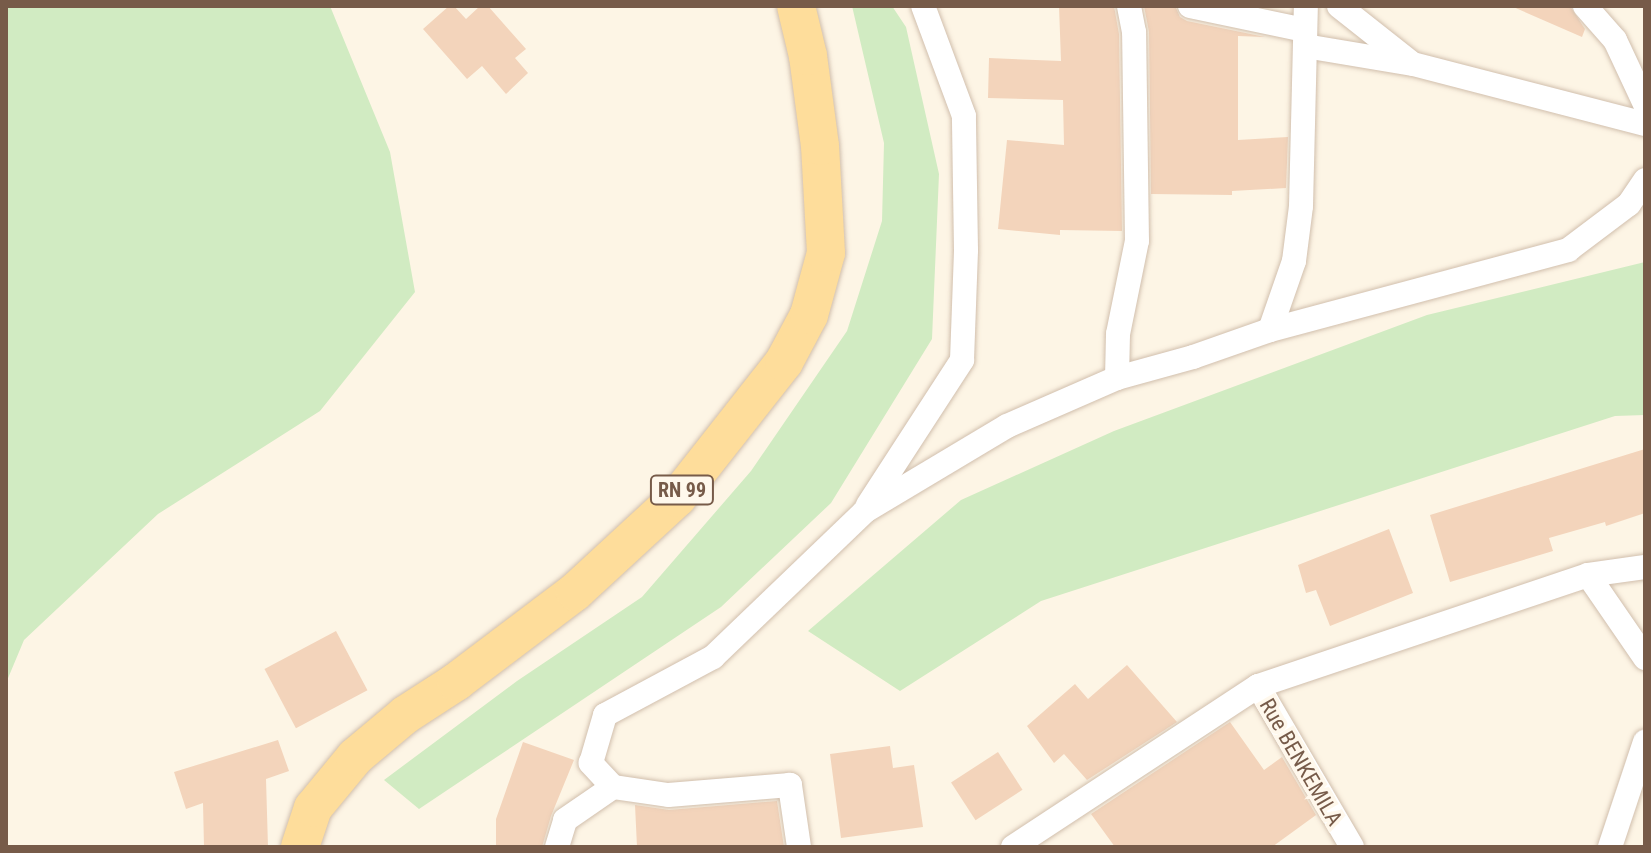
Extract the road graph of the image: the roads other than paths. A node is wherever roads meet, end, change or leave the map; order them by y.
1 (796, 6) edge
2 (923, 6) edge
3 (1129, 6) edge
4 (1190, 6) edge
5 (1339, 6) edge
6 (1585, 6) edge
7 (1306, 27) edge
8 (1413, 64) junction
9 (1645, 104) edge
10 (1645, 124) edge
11 (1645, 180) edge
12 (1270, 330) junction
13 (1117, 378) junction
14 (865, 511) junction
15 (1645, 567) edge
16 (1588, 575) junction
17 (1645, 658) edge
18 (1258, 686) junction
19 (1645, 742) edge
20 (613, 787) junction
21 (1342, 844) edge
22 (300, 847) edge
23 (557, 847) edge
24 (799, 847) edge
25 (1013, 847) edge
26 (1610, 847) edge

1 - 22 main road, RN 99
2 - 14 street
3 - 13 street
4 - 7 street
5 - 8 street
6 - 9 street
7 - 8 street
7 - 12 street
8 - 10 street
11 - 12 street
12 - 13 street
13 - 14 street
14 - 20 street
15 - 16 street
16 - 17 street
16 - 18 street
18 - 21 street, Rue BENKEMILA
18 - 25 street
19 - 26 street
20 - 23 street
20 - 24 street

